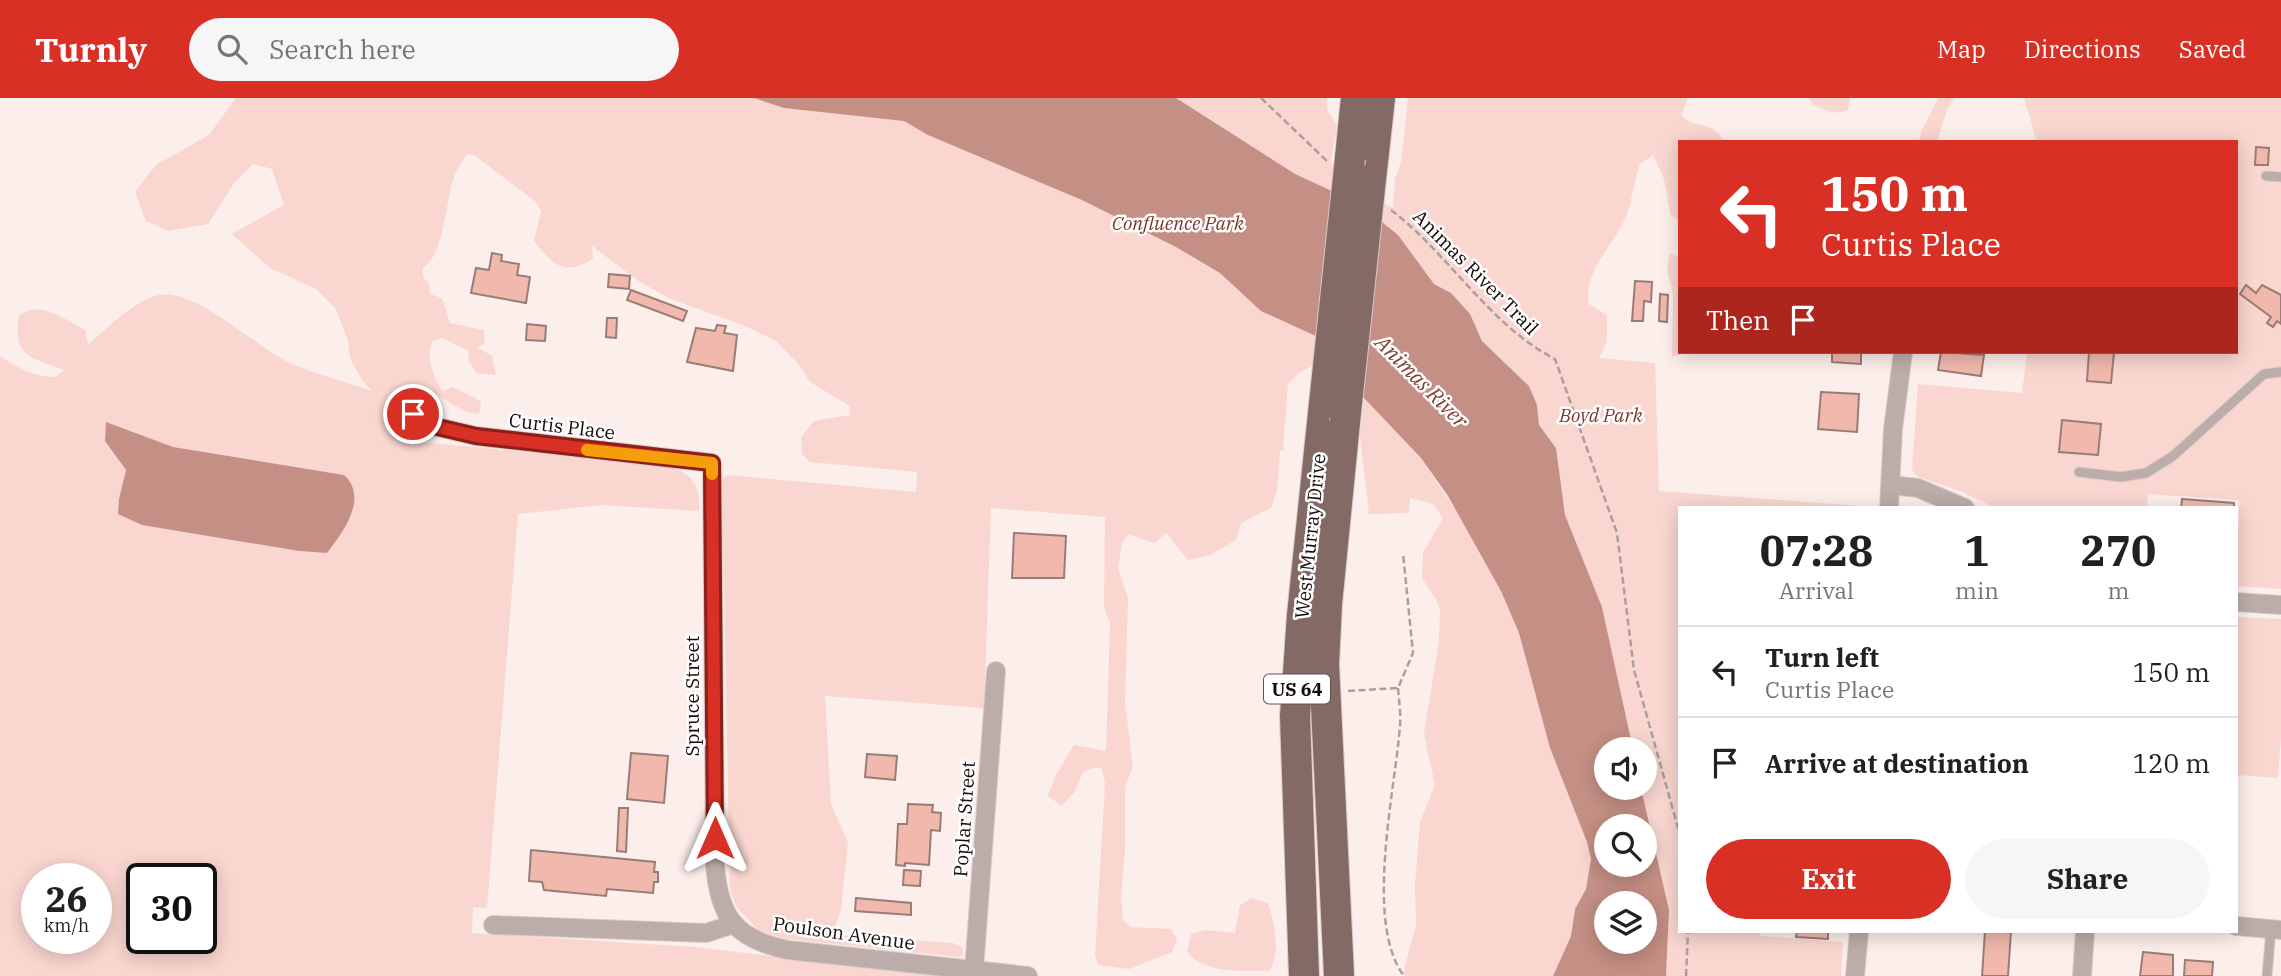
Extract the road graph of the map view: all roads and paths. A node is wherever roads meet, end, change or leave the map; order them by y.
1 (1261, 98) edge
2 (1356, 98) edge
3 (1380, 98) edge
4 (1342, 163) junction
5 (2266, 176) dead end
6 (2281, 177) edge
7 (1387, 207) dead end
8 (1903, 354) edge
9 (2281, 372) edge
10 (1335, 413) junction
11 (413, 414) dead end
12 (712, 463) joint
13 (2079, 472) dead end
14 (1891, 485) junction
15 (1889, 506) edge
16 (1960, 506) edge
17 (1403, 553) dead end
18 (2238, 602) edge
19 (2281, 605) edge
20 (996, 671) dead end
21 (1398, 688) junction
22 (1346, 691) dead end
23 (1678, 828) edge
24 (734, 924) junction
25 (493, 925) dead end
26 (2238, 926) edge
27 (2276, 929) edge
28 (1688, 933) edge
29 (1859, 933) edge
30 (2085, 933) edge
31 (974, 970) junction
32 (1028, 976) edge
33 (1304, 976) edge
34 (1339, 976) edge
35 (1404, 976) edge
36 (1686, 976) edge
37 (1855, 976) edge
38 (2082, 976) edge
39 (2267, 976) edge

1 - 4 path
2 - 4 highway, West Murray Drive / US 64
3 - 10 highway, West Murray Drive / US 64, bridge
4 - 10 highway, West Murray Drive / US 64, bridge
5 - 6 lane
7 - 23 path, Animas River Trail
8 - 14 street
9 - 13 lane
10 - 33 highway, West Murray Drive / US 64
10 - 34 highway, West Murray Drive / US 64
11 - 12 street, Curtis Place
12 - 24 street, Spruce Street
14 - 15 street
14 - 16 street
17 - 21 path
18 - 19 street
20 - 31 street, Poplar Street
21 - 22 path
21 - 35 path
24 - 25 street
24 - 31 street, Poulson Avenue
26 - 27 street
27 - 39 lane
28 - 36 path
29 - 37 street
30 - 38 street
31 - 32 street, Poulson Avenue

